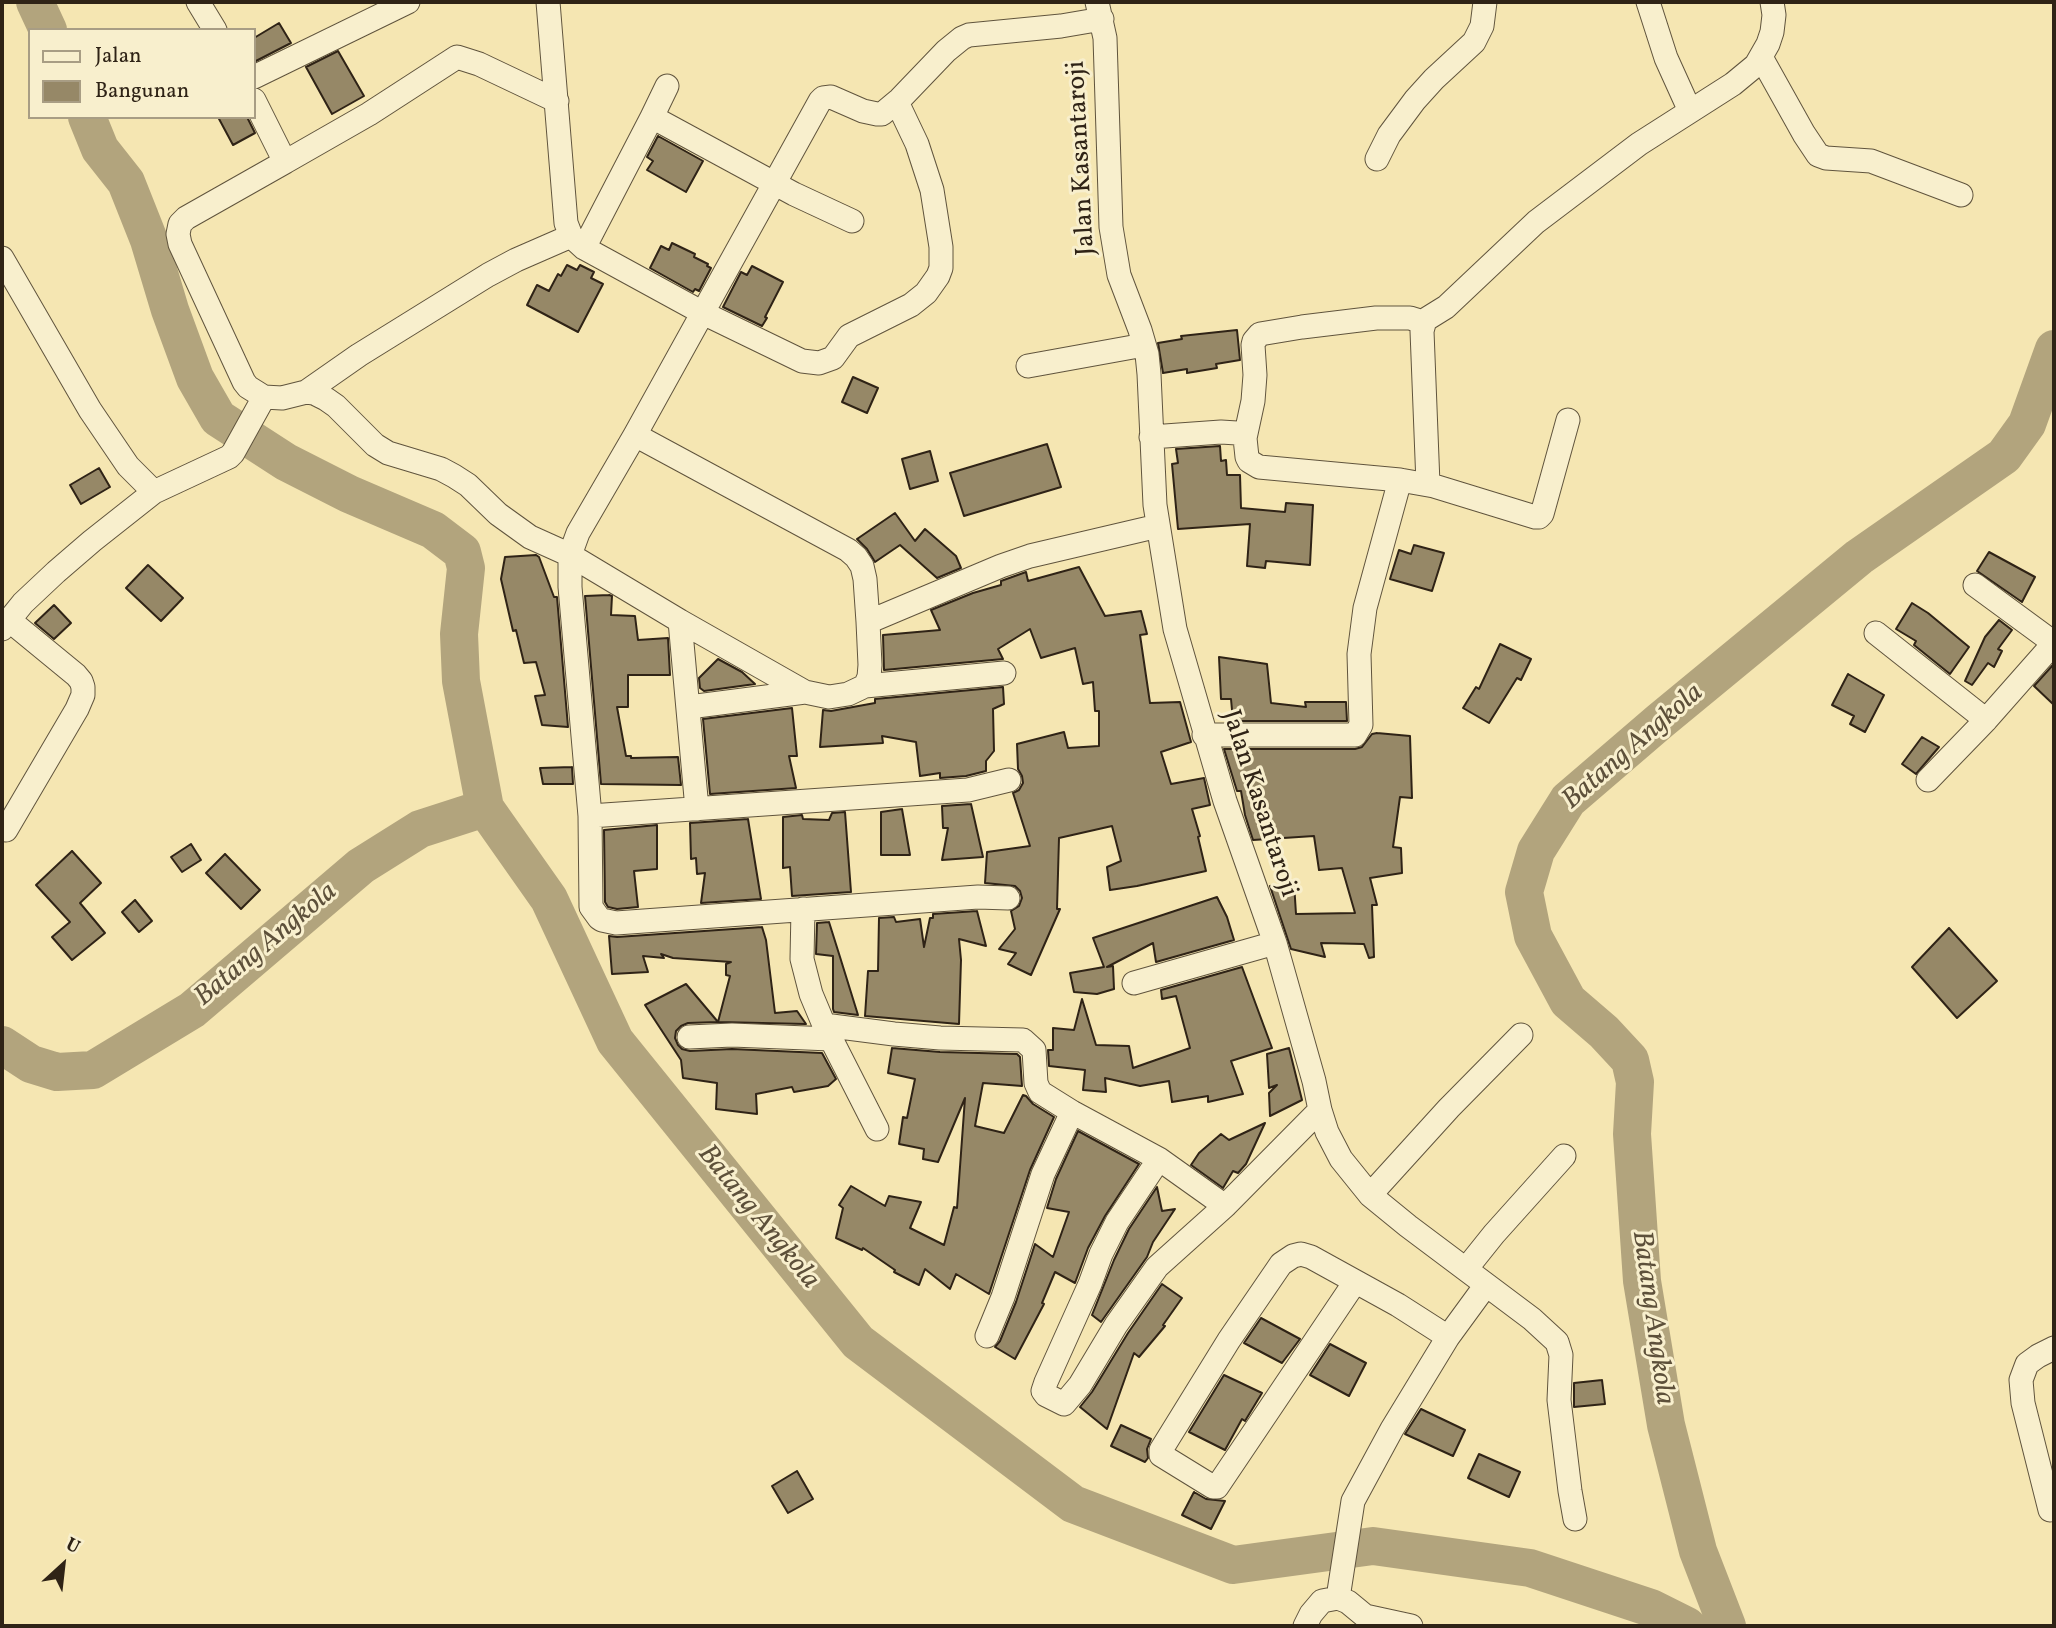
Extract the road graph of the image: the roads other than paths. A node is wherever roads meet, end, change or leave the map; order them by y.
1 (198, 2) edge
2 (408, 2) edge
3 (548, 2) edge
4 (1485, 2) edge
5 (1648, 2) edge
6 (1772, 2) edge
7 (1099, 10) edge
8 (214, 28) edge
9 (1761, 57) junction
10 (256, 77) edge
11 (667, 86) dead end
12 (557, 101) junction
13 (897, 102) junction
14 (256, 104) edge
15 (1690, 111) junction
16 (652, 117) junction
17 (1377, 159) dead end
18 (285, 162) junction
19 (774, 184) junction
20 (1961, 195) dead end
21 (852, 221) dead end
22 (577, 242) junction
23 (2, 258) edge
24 (704, 313) junction
25 (1423, 322) junction
26 (1144, 345) junction
27 (1028, 366) dead end
28 (306, 392) junction
29 (264, 397) junction
30 (1568, 421) dead end
31 (635, 435) junction
32 (1151, 437) junction
33 (1245, 438) junction
34 (1400, 480) junction
35 (1428, 484) junction
36 (154, 492) junction
37 (1158, 526) junction
38 (570, 555) junction
39 (1975, 585) dead end
40 (680, 621) junction
41 (868, 622) junction
42 (5, 624) edge
43 (1876, 633) dead end
44 (2054, 643) edge
45 (1004, 673) dead end
46 (865, 687) junction
47 (805, 692) junction
48 (689, 707) junction
49 (1986, 720) junction
50 (1204, 735) junction
51 (1009, 780) dead end
52 (1928, 780) dead end
53 (697, 809) junction
54 (590, 816) junction
55 (6, 830) dead end
56 (1008, 898) dead end
57 (803, 909) junction
58 (1275, 943) junction
59 (1134, 983) dead end
60 (828, 1032) junction
61 (1521, 1035) dead end
62 (689, 1037) dead end
63 (1320, 1110) junction
64 (1072, 1112) junction
65 (877, 1129) dead end
66 (1564, 1156) dead end
67 (1159, 1159) junction
68 (1370, 1195) junction
69 (1225, 1206) junction
70 (1466, 1269) junction
71 (1355, 1282) junction
72 (1486, 1285) junction
73 (987, 1336) dead end
74 (1448, 1337) junction
75 (2054, 1348) edge
76 (2050, 1510) dead end
77 (1575, 1518) dead end
78 (1340, 1590) junction
79 (1383, 1624) edge
80 (1304, 1626) edge
81 (1411, 1626) edge

1 - 8 street
2 - 10 street
3 - 12 street
4 - 17 street
5 - 15 street
6 - 9 street
7 - 13 street
7 - 26 street, Jalan Kasantaroji
9 - 15 street
9 - 20 street
11 - 16 street
12 - 18 street
12 - 22 street
13 - 19 street
13 - 24 street
14 - 18 street
15 - 25 street
16 - 19 street
16 - 22 street
18 - 29 street
19 - 21 street
19 - 24 street
22 - 24 street
22 - 28 street
23 - 36 street
24 - 31 street
25 - 33 street
25 - 35 street
26 - 27 street
26 - 32 street, Jalan Kasantaroji
28 - 29 street
28 - 38 street
29 - 36 street
30 - 35 street
31 - 38 street
31 - 41 street
32 - 33 street
32 - 37 street, Jalan Kasantaroji
33 - 34 street
34 - 35 street
34 - 50 street
36 - 42 street
37 - 41 street
37 - 50 street, Jalan Kasantaroji
38 - 40 street
38 - 54 street
39 - 44 street
40 - 47 street
40 - 48 street
41 - 46 street
42 - 55 street
43 - 49 street
44 - 49 street
45 - 46 street
46 - 47 street
47 - 48 street
48 - 53 street
49 - 52 street
50 - 58 street, Jalan Kasantaroji
51 - 53 street
53 - 54 street
54 - 57 street
56 - 57 street
57 - 60 street
58 - 59 street
58 - 63 street, Jalan Kasantaroji
60 - 62 street
60 - 64 street
60 - 65 street
61 - 68 street
63 - 68 street, Jalan Kasantaroji
63 - 69 street
64 - 67 street
64 - 73 street
66 - 70 street
67 - 69 street
67 - 69 street
68 - 70 street, Jalan Kasantaroji
70 - 72 street, Jalan Kasantaroji
71 - 71 street
71 - 74 street
72 - 74 street
72 - 77 street, Jalan Kasantaroji
74 - 78 street
75 - 76 street
78 - 79 street
78 - 80 street
79 - 81 street

